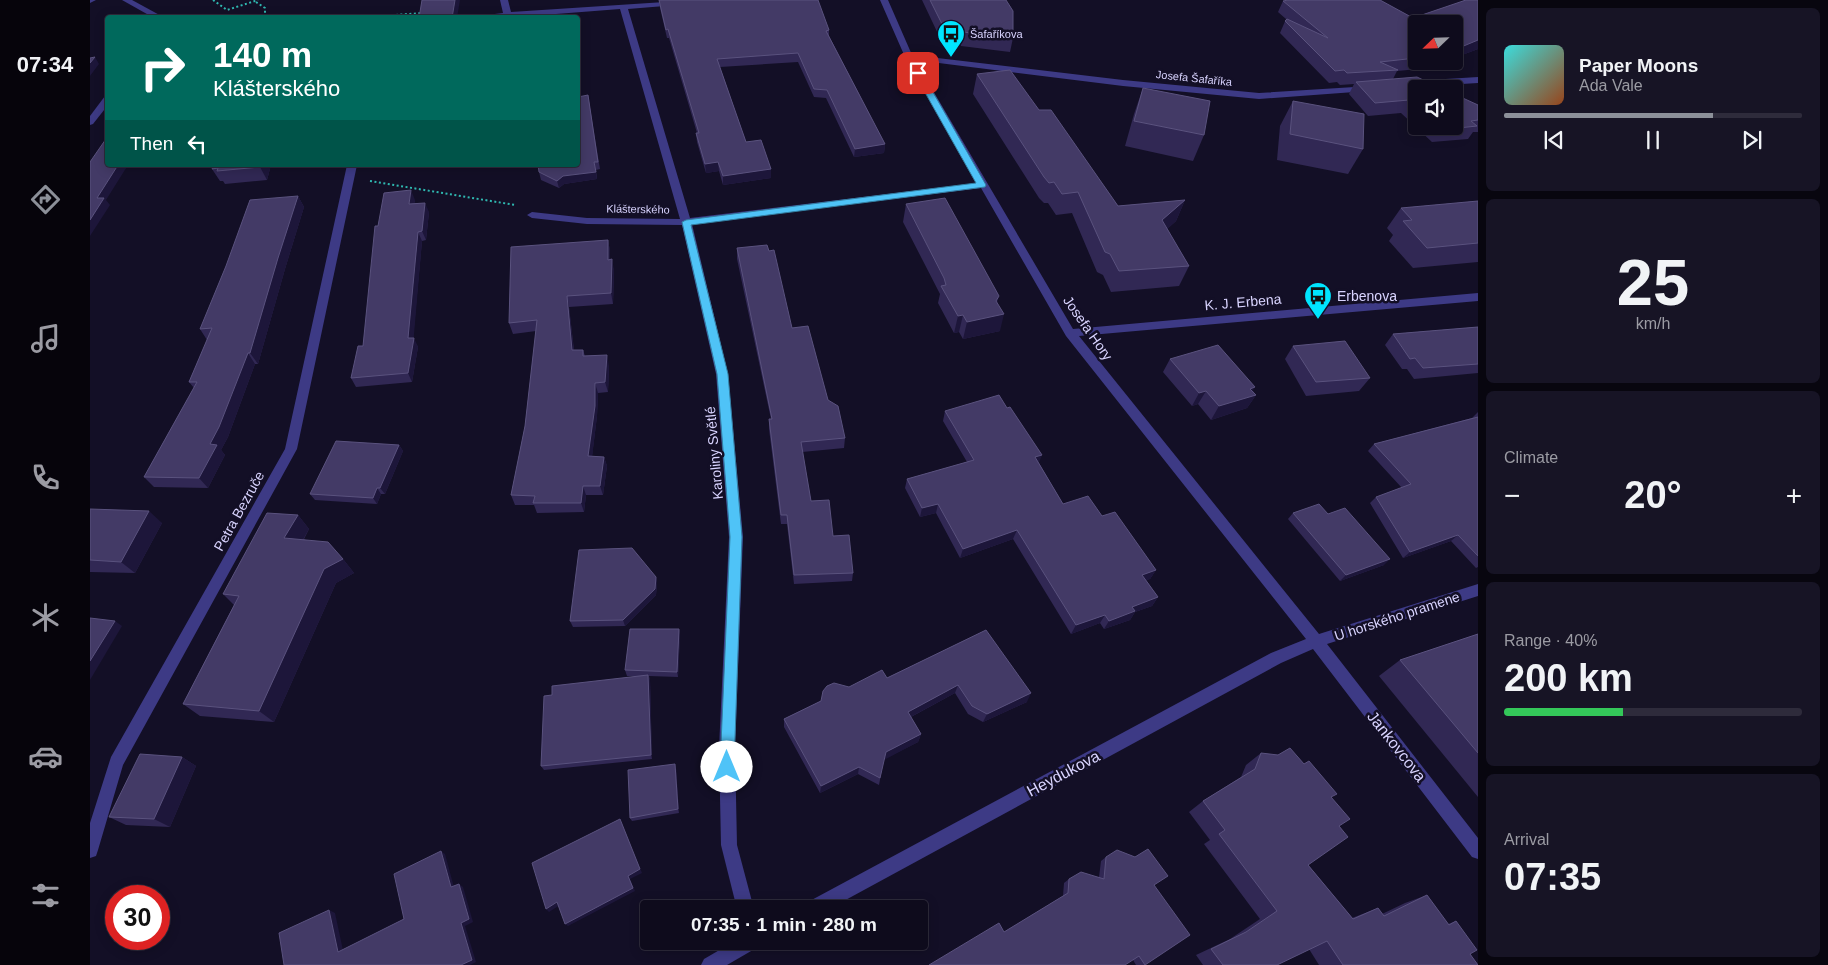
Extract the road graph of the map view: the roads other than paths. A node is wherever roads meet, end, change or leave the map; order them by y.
1 (126, 0) edge
2 (504, 0) edge
3 (884, 0) edge
4 (687, 2) edge
5 (623, 6) junction
6 (507, 14) junction
7 (155, 15) edge
8 (496, 15) edge
9 (909, 57) junction
10 (1478, 80) edge
11 (1401, 85) edge
12 (1382, 86) edge
13 (105, 102) edge
14 (90, 122) edge
15 (352, 167) edge
16 (982, 185) junction
17 (532, 216) road end
18 (686, 222) junction
19 (1478, 297) edge
20 (1070, 333) junction
21 (1478, 590) edge
22 (1316, 641) junction
23 (90, 850) edge
24 (1478, 851) edge
25 (744, 900) edge
26 (829, 900) edge
27 (736, 950) edge
28 (710, 965) edge

1 - 7 street
2 - 6 street
3 - 9 street, Josefa Hory
4 - 5 street
5 - 6 street
5 - 18 street, Karoliny Světlé
6 - 8 street
9 - 12 street, Josefa Šafaříka
9 - 16 street, Josefa Hory
10 - 11 street
13 - 14 street
15 - 23 street, Petra Bezruče
16 - 18 street, Klášterského
16 - 20 street, Josefa Hory
17 - 18 street, Klášterského
18 - 25 street, Karoliny Světlé
19 - 20 street, K. J. Erbena
20 - 22 street, Josefa Hory
21 - 22 street, U horského pramene
22 - 24 street, Jankovcova
22 - 26 street, Heydukova
27 - 28 street

